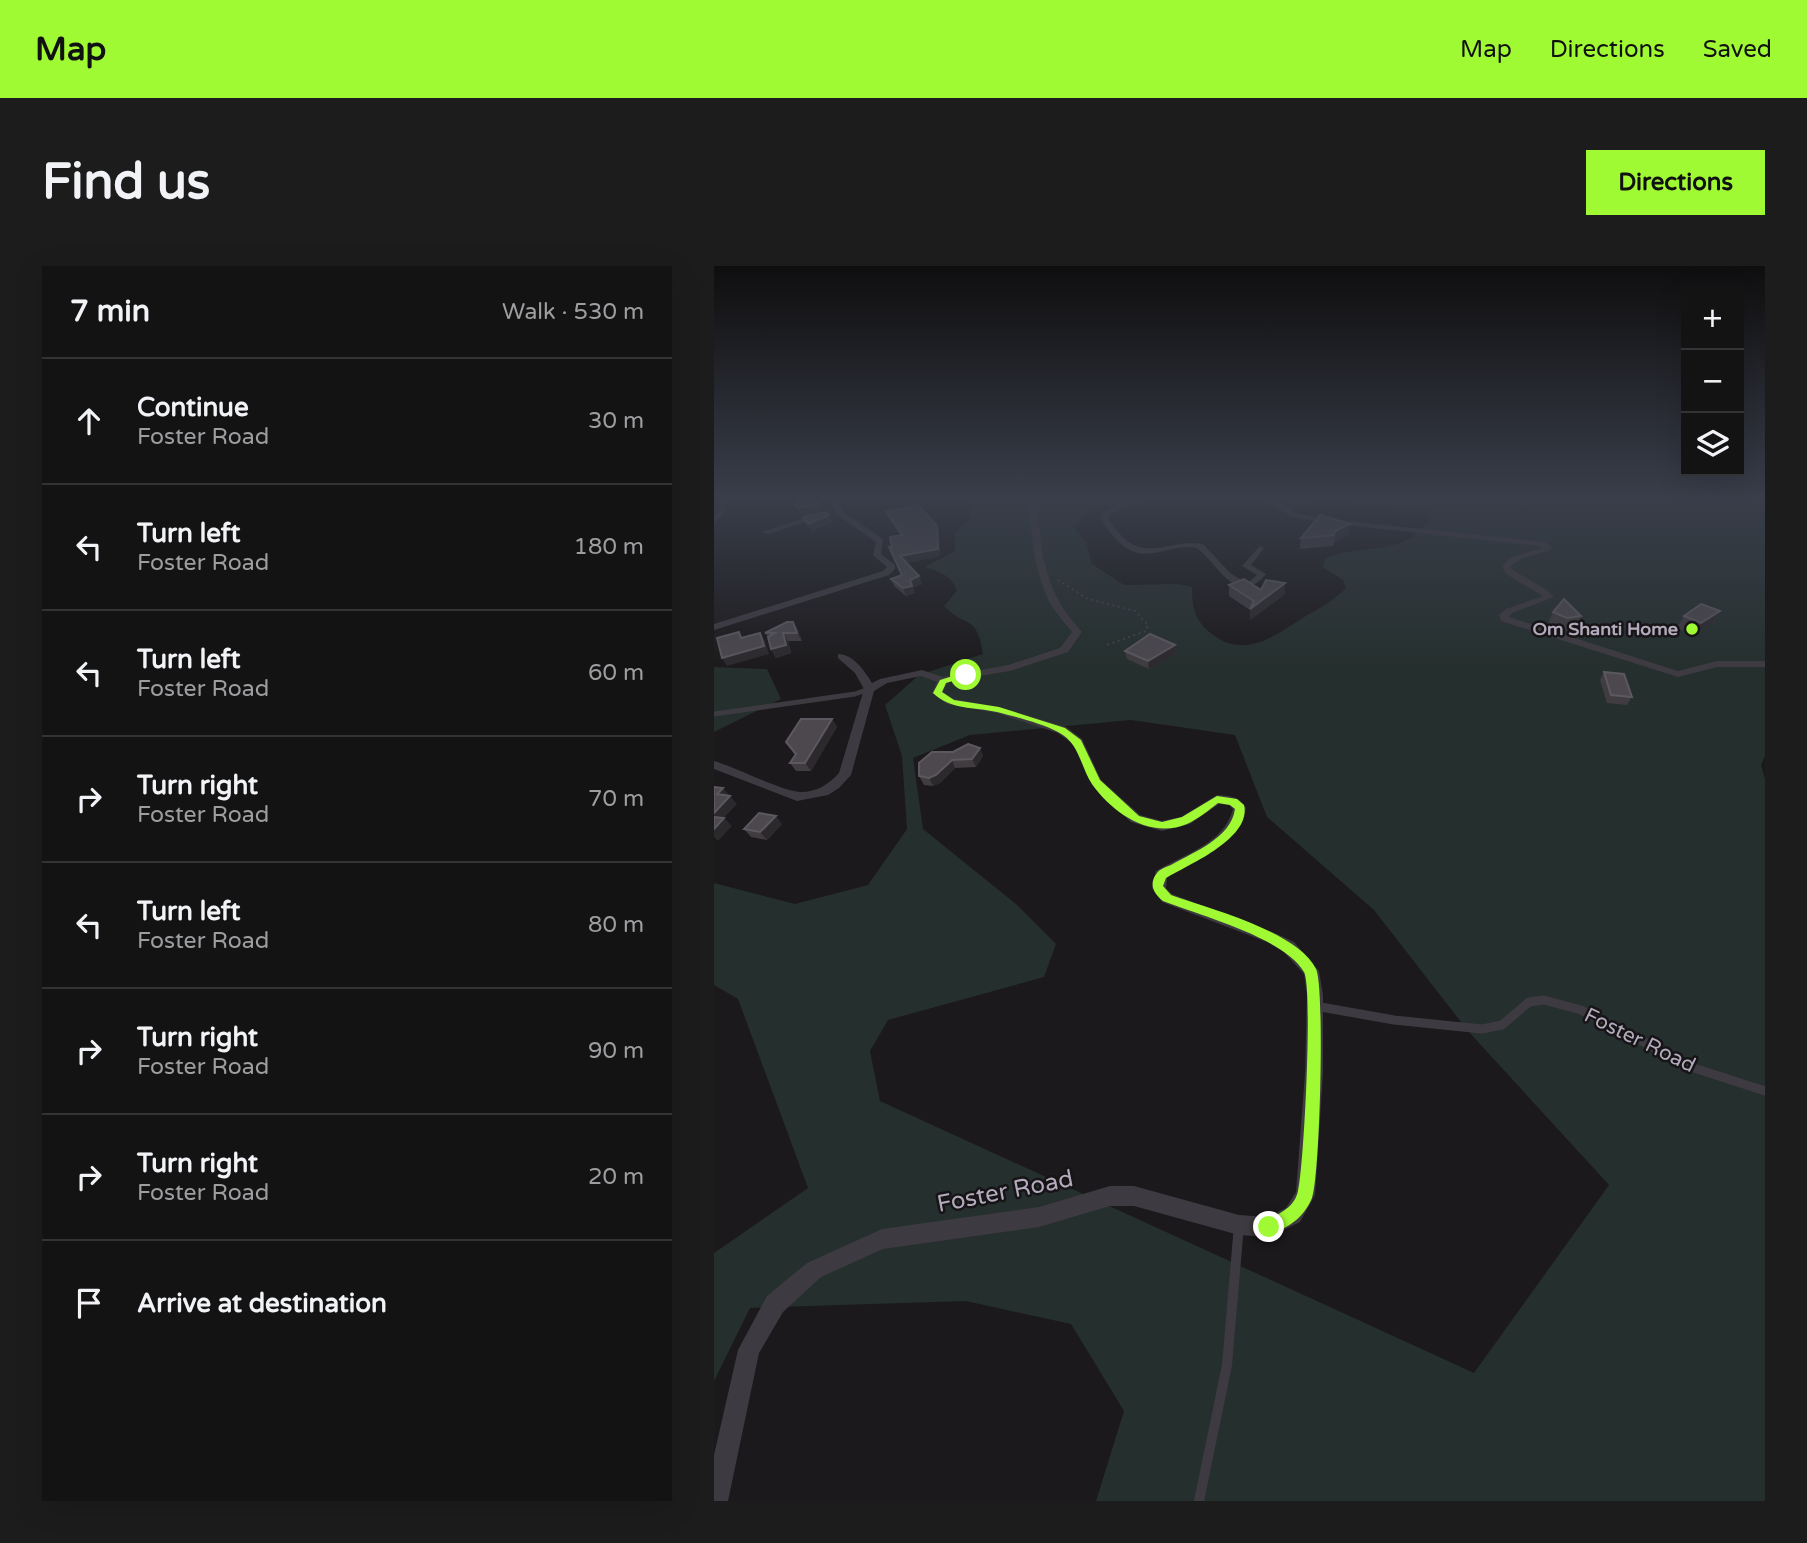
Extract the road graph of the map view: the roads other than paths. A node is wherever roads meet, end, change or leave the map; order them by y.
1 (879, 557) edge
2 (1038, 557) edge
3 (1212, 557) edge
4 (1253, 557) edge
5 (1519, 557) edge
6 (714, 627) edge
7 (842, 656) dead end
8 (1765, 664) edge
9 (943, 681) junction
10 (869, 689) junction
11 (714, 714) edge
12 (714, 765) edge
13 (1315, 1006) junction
14 (1765, 1091) edge
15 (1239, 1226) junction
16 (716, 1501) edge
17 (1199, 1501) edge

1 - 6 street
2 - 9 street
3 - 4 street
5 - 8 street
7 - 10 street
9 - 10 street
9 - 13 street, Foster Road
10 - 11 lane
10 - 12 street
13 - 14 lane, Foster Road
13 - 15 street, Foster Road
15 - 16 street, Foster Road
15 - 17 lane

